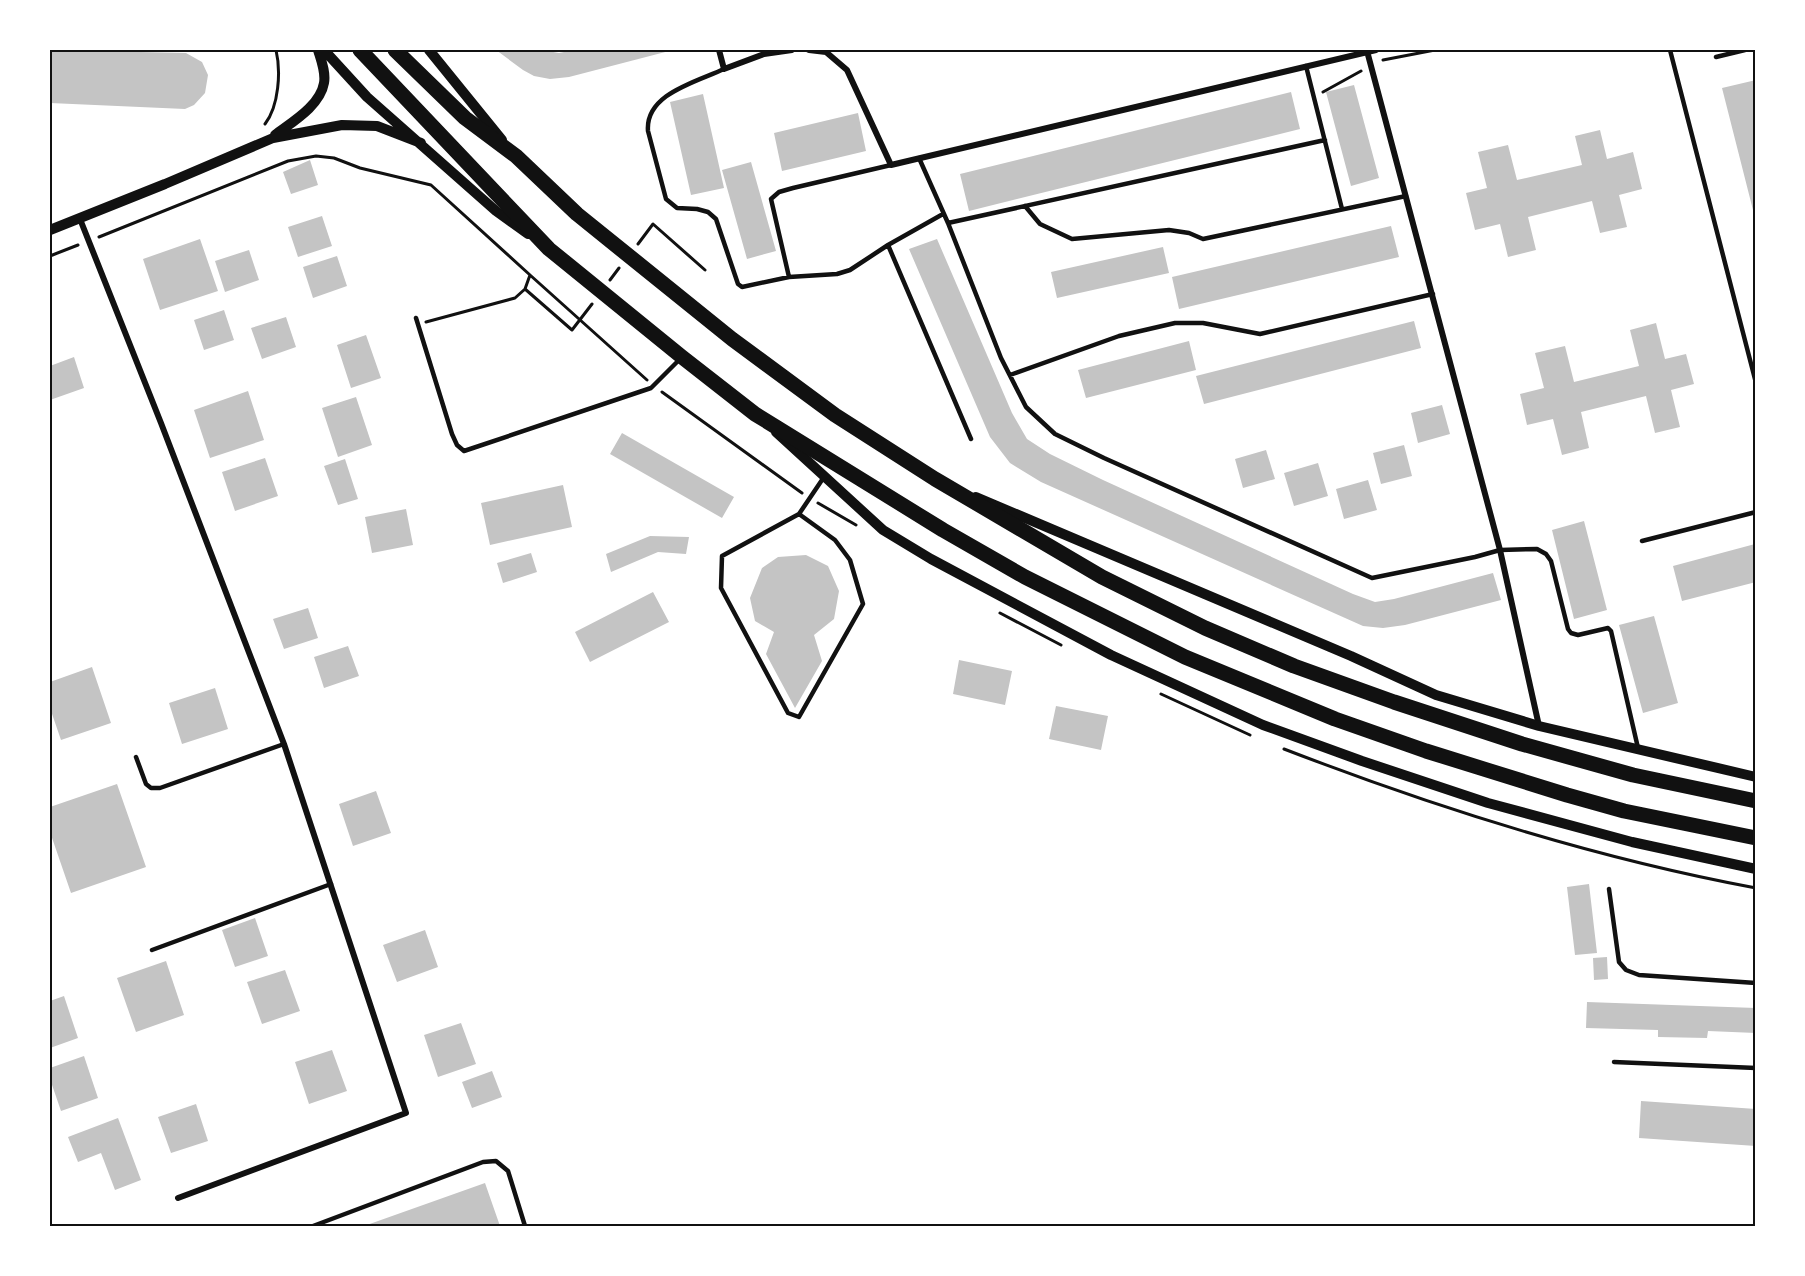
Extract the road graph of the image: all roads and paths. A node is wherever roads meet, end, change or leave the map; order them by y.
1 (276, 50) edge
2 (318, 50) edge
3 (324, 50) edge
4 (360, 50) edge
5 (395, 50) edge
6 (429, 50) edge
7 (719, 50) edge
8 (792, 50) edge
9 (809, 50) edge
10 (1376, 50) edge
11 (1435, 50) edge
12 (1670, 50) edge
13 (1745, 50) edge
14 (1367, 51) junction
15 (1716, 57) dead end
16 (1370, 63) junction
17 (1306, 66) junction
18 (723, 69) junction
19 (1314, 99) junction
20 (261, 129) dead end
21 (273, 138) junction
22 (1325, 140) junction
23 (421, 143) junction
24 (516, 156) junction
25 (919, 158) junction
26 (891, 165) junction
27 (1406, 196) junction
28 (1026, 206) junction
29 (1342, 208) junction
30 (943, 214) junction
31 (80, 219) junction
32 (948, 223) junction
33 (50, 228) edge
34 (88, 241) junction
35 (888, 245) junction
36 (549, 249) junction
37 (633, 251) dead end
38 (50, 256) edge
39 (619, 268) dead end
40 (705, 270) dead end
41 (789, 277) junction
42 (606, 286) dead end
43 (525, 289) junction
44 (1433, 294) junction
45 (592, 303) dead end
46 (416, 318) dead end
47 (418, 324) junction
48 (682, 357) junction
49 (1010, 375) junction
50 (1755, 383) edge
51 (756, 414) junction
52 (971, 439) dead end
53 (824, 477) junction
54 (934, 479) junction
55 (1755, 512) edge
56 (799, 514) junction
57 (1642, 541) dead end
58 (1500, 550) junction
59 (1539, 726) junction
60 (284, 744) junction
61 (1639, 751) junction
62 (136, 756) dead end
63 (1755, 777) edge
64 (1755, 801) edge
65 (1755, 838) edge
66 (1755, 869) edge
67 (331, 884) junction
68 (1610, 889) dead end
69 (152, 950) dead end
70 (1755, 983) edge
71 (1614, 1062) dead end
72 (1755, 1068) edge
73 (178, 1198) dead end
74 (313, 1227) edge
75 (525, 1227) edge

1 - 20 path
2 - 21 street
3 - 23 street
4 - 36 main road
5 - 24 main road
6 - 24 street
7 - 18 street
8 - 18 street
9 - 26 street
10 - 14 street
11 - 16 path
12 - 50 lane
13 - 15 lane
14 - 16 street
14 - 17 street
16 - 19 path
16 - 27 street
17 - 19 lane
17 - 25 street
18 - 41 lane
19 - 22 lane
21 - 23 street
21 - 31 street
22 - 28 lane
22 - 29 lane
23 - 36 street
24 - 54 main road
25 - 26 street
25 - 30 lane
26 - 41 lane
27 - 29 lane
27 - 44 street
28 - 29 lane
28 - 32 lane
30 - 32 lane
30 - 35 lane
31 - 33 street
31 - 34 street
32 - 49 lane
34 - 38 path
34 - 43 path
34 - 60 street
35 - 41 lane
35 - 52 lane
36 - 48 main road
37 - 40 path
39 - 42 path
43 - 45 path
43 - 47 path
44 - 49 lane
44 - 58 street
46 - 47 lane
47 - 48 lane
48 - 51 main road
49 - 58 lane
51 - 53 street
51 - 65 main road
53 - 56 lane
53 - 66 street
54 - 59 street
54 - 64 main road
55 - 57 lane
56 - 56 lane
58 - 59 street
58 - 61 lane
59 - 61 street
60 - 62 lane
60 - 67 street
61 - 63 street
67 - 69 lane
67 - 73 street
68 - 70 lane
71 - 72 lane
74 - 75 lane

